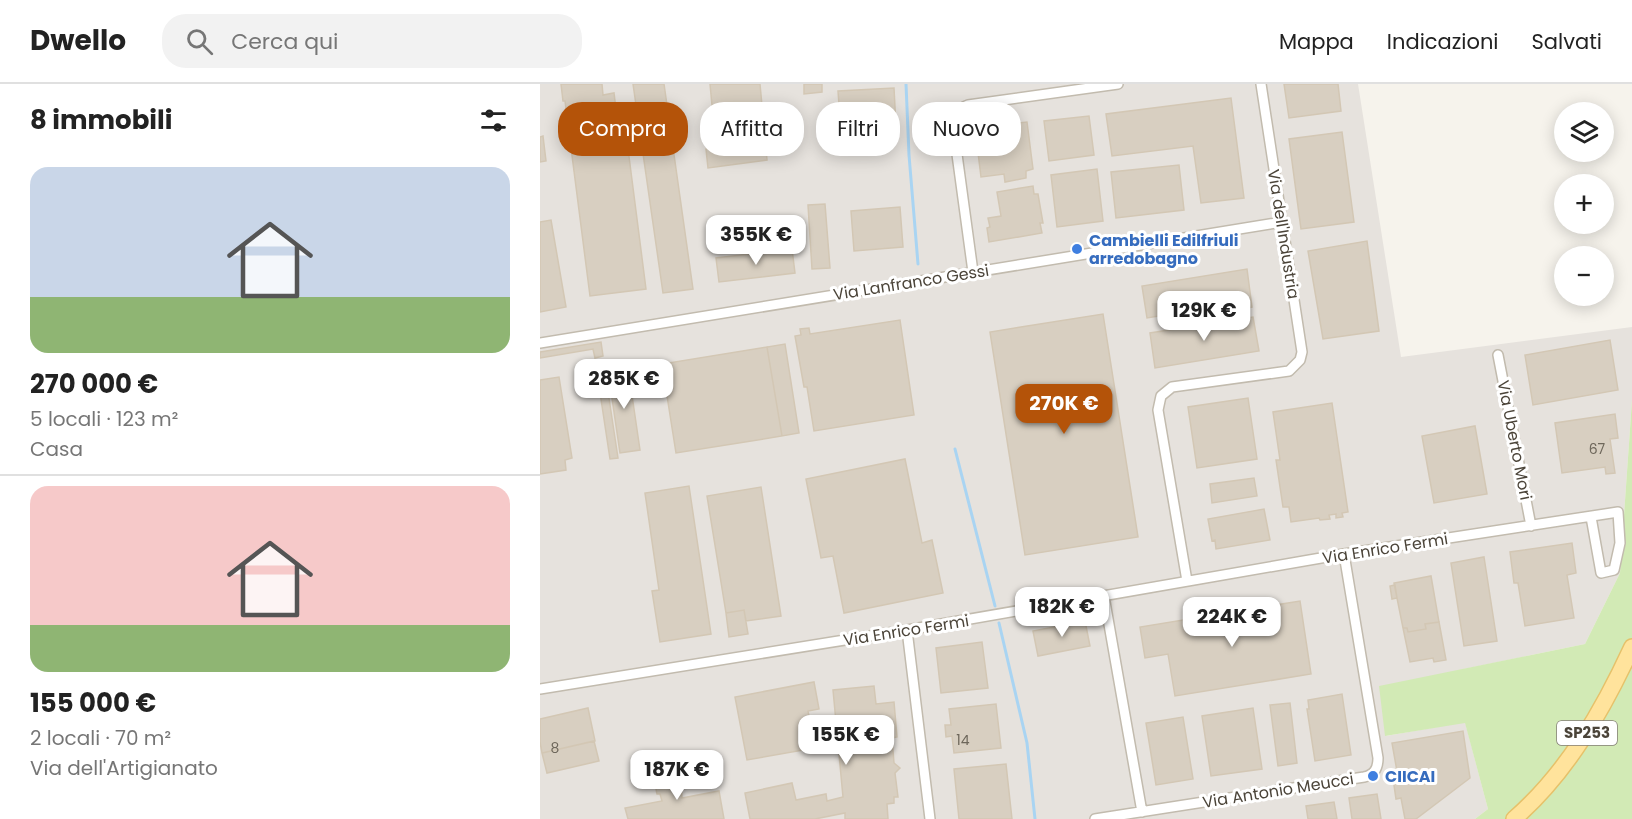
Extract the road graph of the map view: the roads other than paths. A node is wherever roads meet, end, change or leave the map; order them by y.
1 (1118, 84) edge
2 (1261, 84) edge
3 (1282, 222) junction
4 (973, 272) junction
5 (540, 343) edge
6 (1498, 355) dead end
7 (1592, 517) junction
8 (1531, 526) junction
9 (1344, 554) junction
10 (1187, 581) junction
11 (1104, 596) junction
12 (907, 630) junction
13 (1632, 647) edge
14 (540, 689) edge
15 (1142, 812) junction
16 (930, 819) edge
17 (1095, 819) edge
18 (1514, 819) edge

1 - 4 street
2 - 3 street, Via dell'Industria
3 - 4 street, Via Lanfranco Gessi
3 - 10 street, Via dell'Industria
4 - 5 street, Via Lanfranco Gessi
6 - 8 street, Via Uberto Mori
7 - 7 street, Via Enrico Fermi
7 - 8 street, Via Enrico Fermi
8 - 9 street, Via Enrico Fermi
9 - 10 street, Via Enrico Fermi
9 - 15 street, Via Antonio Meucci
10 - 11 street, Via Enrico Fermi
11 - 12 street, Via Enrico Fermi
11 - 15 street
12 - 14 street, Via Enrico Fermi
12 - 16 street
13 - 18 main road, SP253
15 - 17 street

